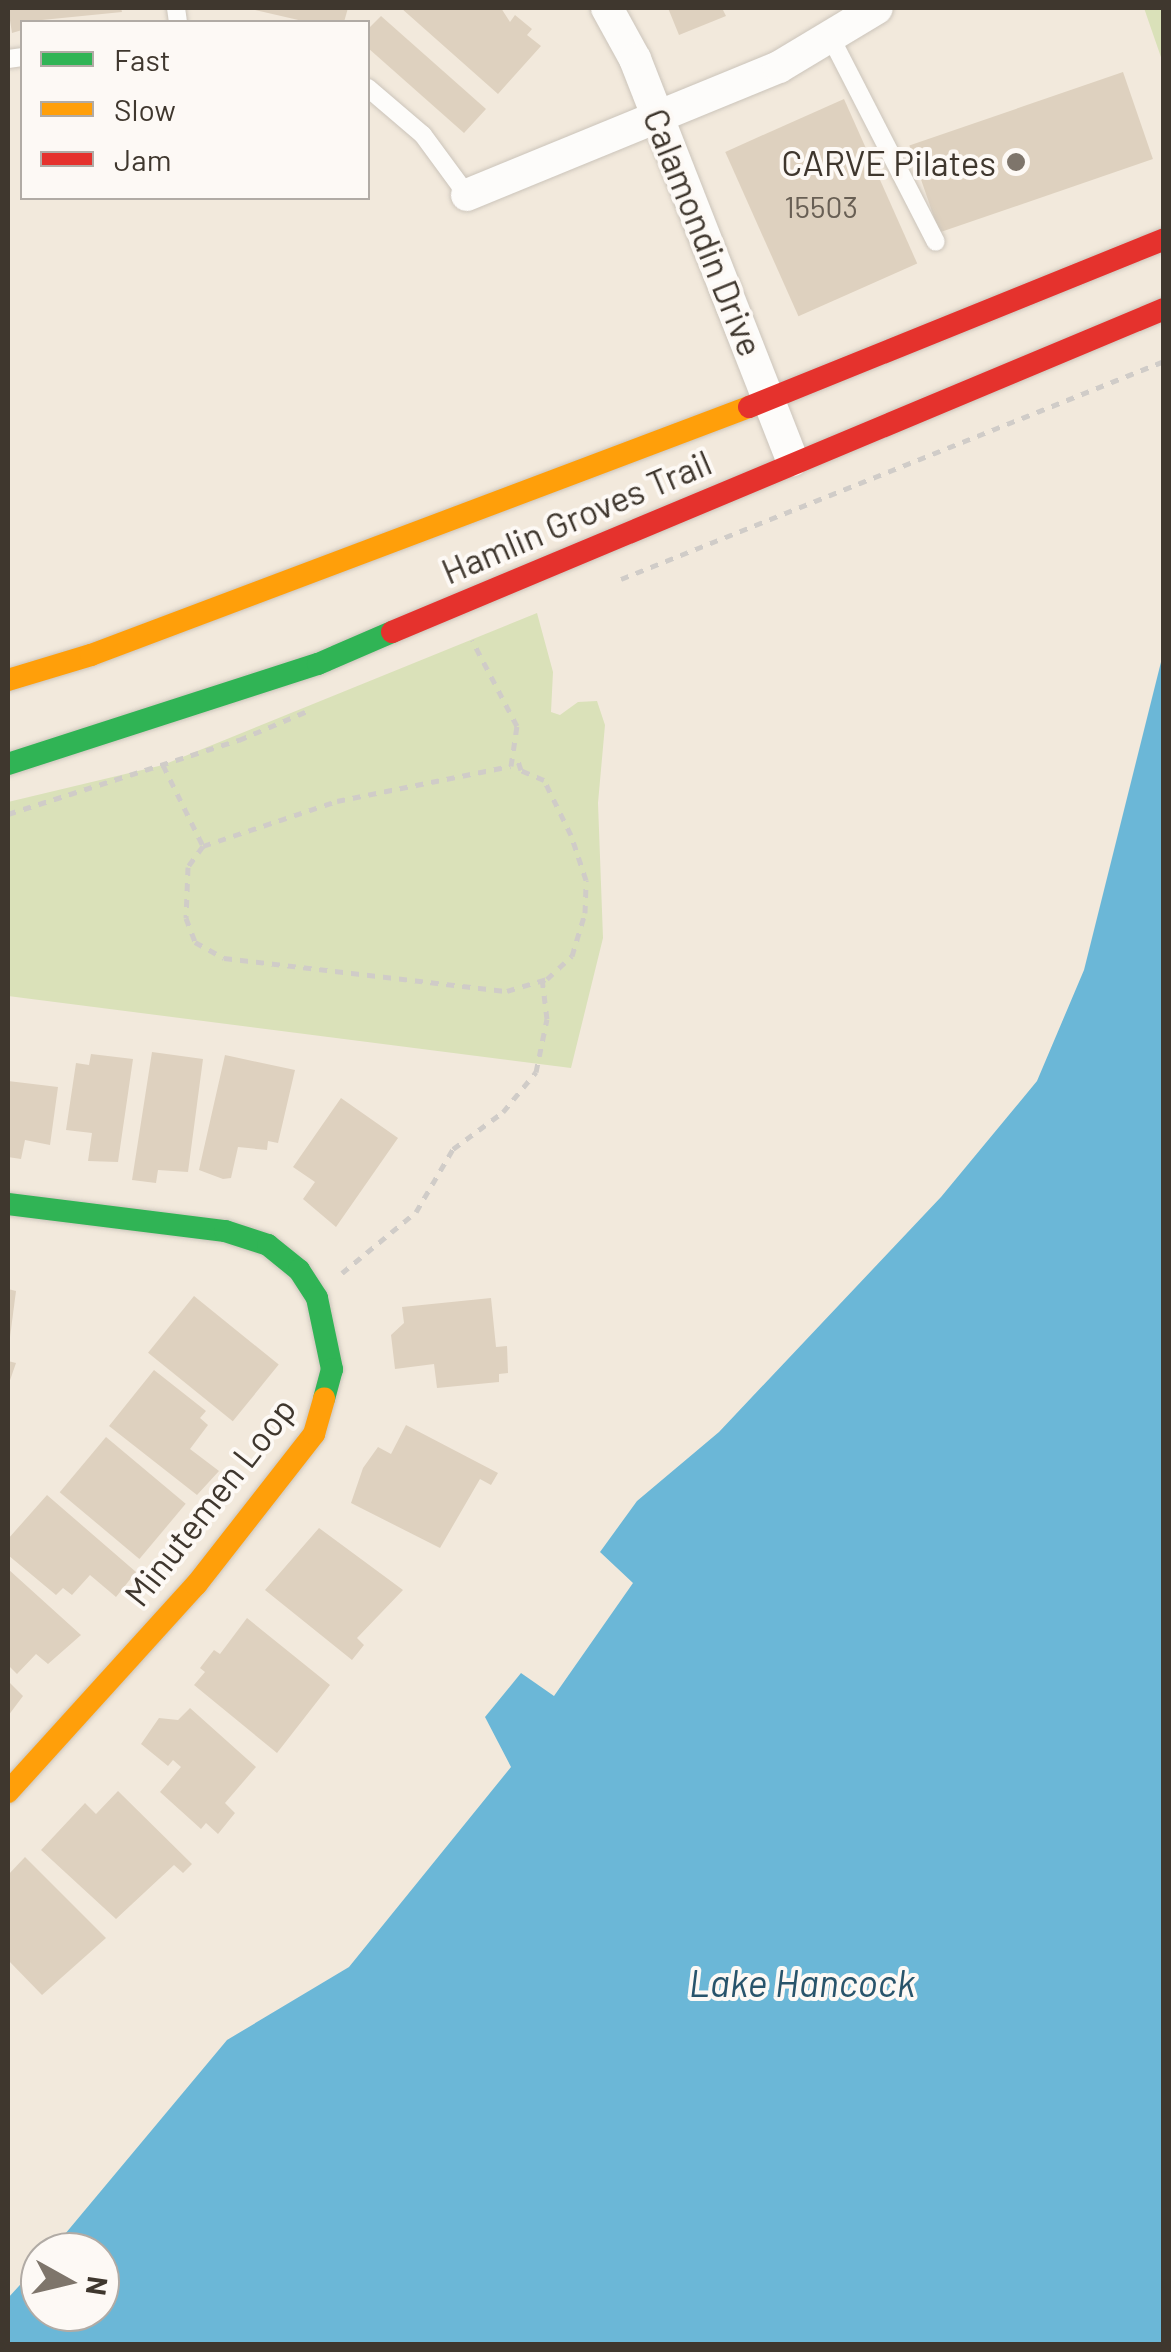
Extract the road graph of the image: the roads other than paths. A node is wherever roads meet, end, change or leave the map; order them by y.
1 (607, 8) edge
2 (876, 8) edge
3 (831, 38) junction
4 (370, 90) edge
5 (658, 118) junction
6 (467, 194) joint
7 (1164, 239) edge
8 (936, 242) dead end
9 (1164, 310) edge
10 (771, 399) junction
11 (792, 460) junction
12 (8, 680) edge
13 (8, 764) edge
14 (8, 1204) edge
15 (8, 1792) edge

1 - 5 street, Calamondin Drive
2 - 3 street
3 - 5 street
3 - 8 lane
4 - 6 lane
5 - 6 street
5 - 10 street, Calamondin Drive
7 - 10 main road, Hamlin Groves Trail
9 - 11 main road, Hamlin Groves Trail
10 - 11 street, Calamondin Drive
10 - 12 main road, Hamlin Groves Trail
11 - 13 main road, Hamlin Groves Trail
14 - 15 main road, Minutemen Loop

